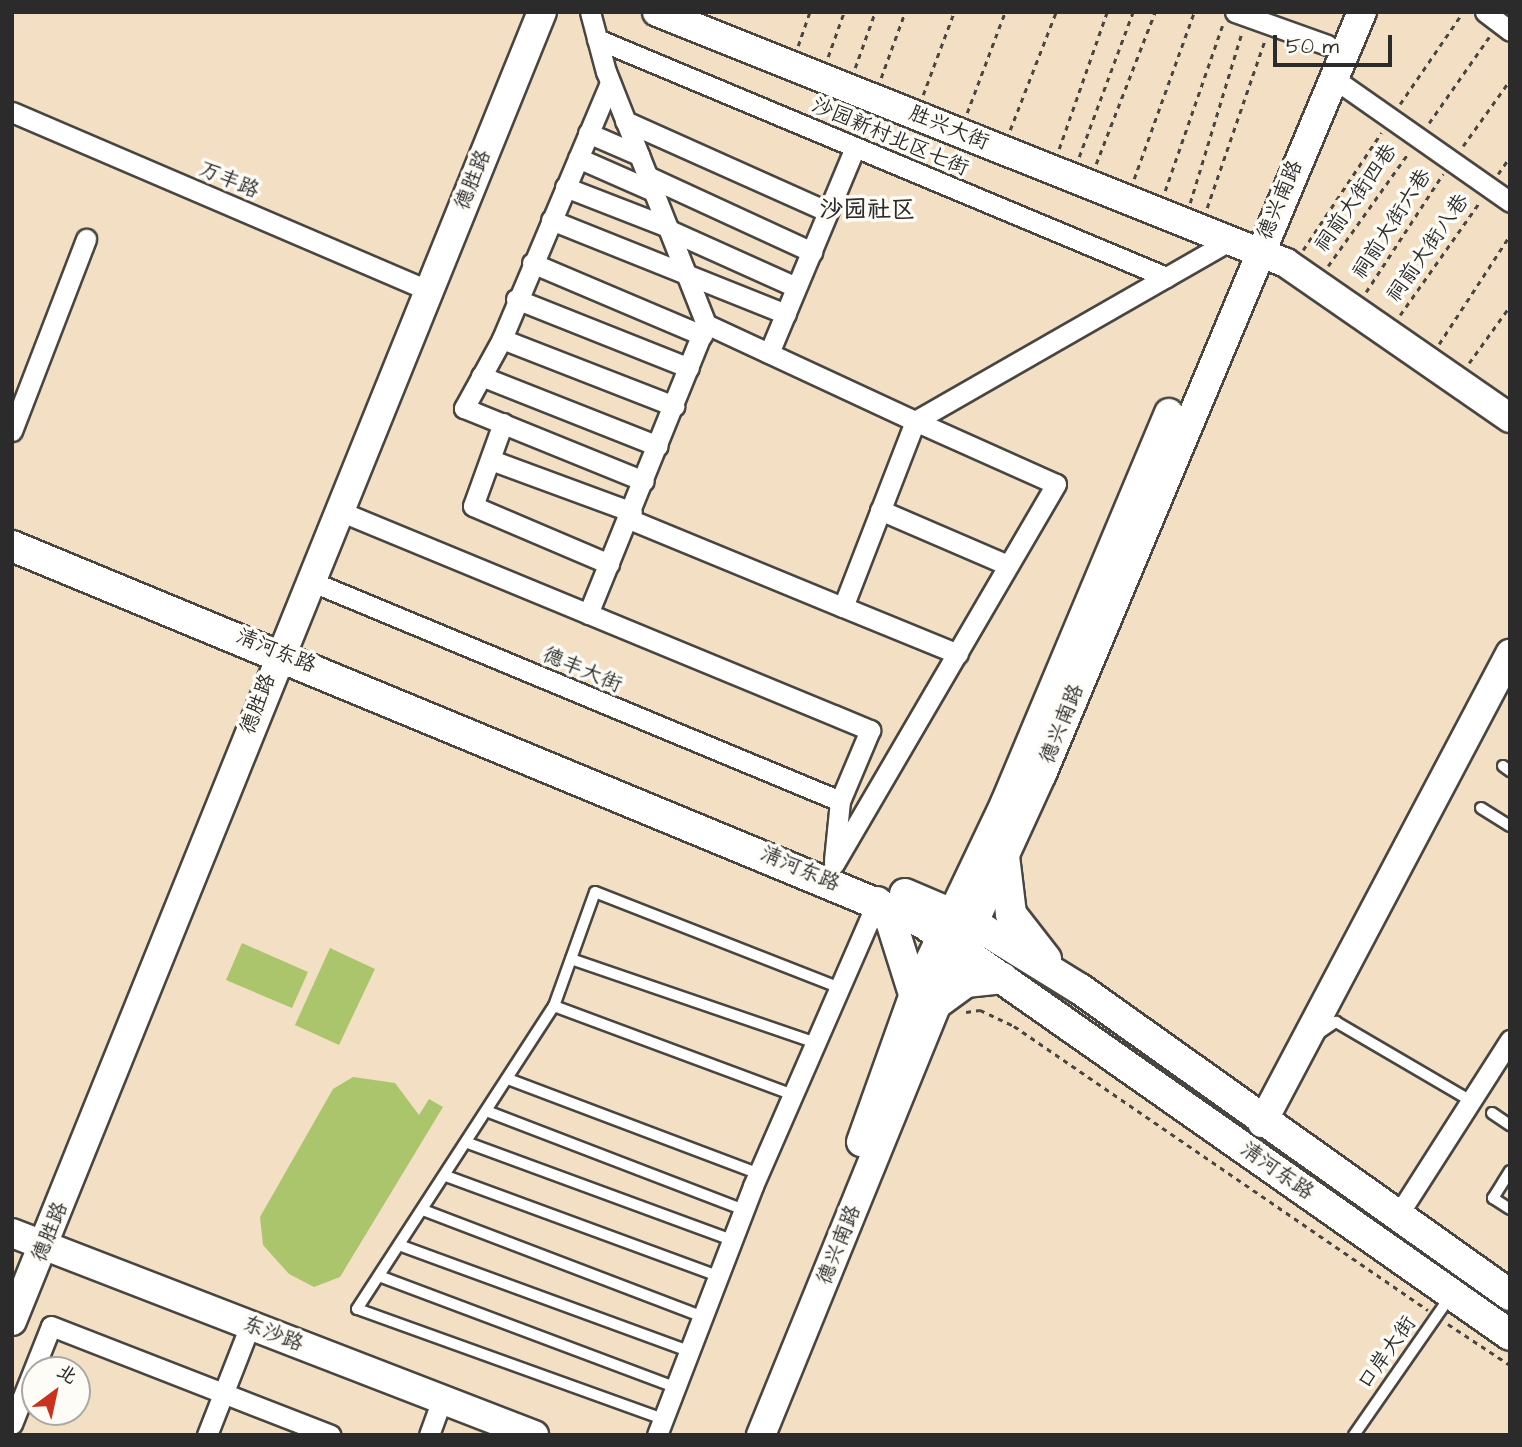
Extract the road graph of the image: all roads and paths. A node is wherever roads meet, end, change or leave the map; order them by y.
1 (542, 12) edge
2 (590, 12) edge
3 (657, 12) edge
4 (810, 12) edge
5 (844, 12) edge
6 (875, 12) edge
7 (905, 12) edge
8 (954, 12) edge
9 (1004, 12) edge
10 (1056, 12) edge
11 (1107, 12) edge
12 (1133, 12) edge
13 (1155, 12) edge
14 (1194, 12) edge
15 (1227, 12) edge
16 (1341, 12) edge
17 (1362, 12) edge
18 (1463, 12) edge
19 (1241, 14) edge
20 (1498, 22) edge
21 (1270, 25) junction
22 (597, 39) junction
23 (1327, 44) junction
24 (791, 66) junction
25 (821, 77) junction
26 (1333, 78) junction
27 (1510, 80) edge
28 (610, 83) junction
29 (860, 93) junction
30 (12, 112) edge
31 (915, 115) junction
32 (1390, 119) junction
33 (625, 121) junction
34 (960, 132) junction
35 (588, 133) junction
36 (1419, 138) junction
37 (855, 147) junction
38 (1002, 149) junction
39 (639, 155) junction
40 (578, 158) junction
41 (1451, 161) junction
42 (1071, 177) junction
43 (650, 184) junction
44 (565, 187) junction
45 (1489, 188) junction
46 (1127, 199) junction
47 (1510, 202) edge
48 (1158, 211) junction
49 (828, 212) junction
50 (551, 220) junction
51 (1192, 225) junction
52 (668, 228) junction
53 (1510, 235) edge
54 (86, 239) dead end
55 (1248, 244) junction
56 (812, 251) junction
57 (1296, 261) junction
58 (532, 263) junction
59 (687, 276) junction
60 (1166, 277) junction
61 (1320, 277) junction
62 (796, 288) junction
63 (428, 290) junction
64 (516, 299) junction
65 (1358, 303) junction
66 (1510, 306) edge
67 (786, 314) junction
68 (1392, 327) junction
69 (704, 330) junction
70 (502, 339) junction
71 (769, 353) junction
72 (1432, 354) junction
73 (689, 368) junction
74 (1461, 375) junction
75 (481, 376) junction
76 (674, 406) junction
77 (1510, 408) edge
78 (1510, 418) edge
79 (915, 421) junction
80 (503, 423) junction
81 (12, 431) edge
82 (658, 446) junction
83 (491, 460) junction
84 (644, 481) junction
85 (337, 510) junction
86 (880, 510) junction
87 (630, 515) junction
88 (12, 527) edge
89 (12, 546) edge
90 (609, 565) junction
91 (1008, 565) junction
92 (307, 580) junction
93 (842, 607) junction
94 (588, 614) junction
95 (281, 644) junction
96 (958, 654) junction
97 (1510, 654) edge
98 (840, 801) junction
99 (1481, 808) dead end
100 (1510, 826) edge
101 (1004, 856) junction
102 (834, 864) junction
103 (877, 902) junction
104 (957, 930) junction
105 (571, 959) junction
106 (1003, 978) junction
107 (840, 988) junction
108 (1080, 989) junction
109 (936, 1003) junction
110 (554, 1006) junction
111 (1061, 1018) junction
112 (1510, 1040) edge
113 (1305, 1042) junction
114 (816, 1043) junction
115 (508, 1079) junction
116 (793, 1095) junction
117 (1471, 1101) junction
118 (489, 1112) junction
119 (1493, 1113) dead end
120 (1262, 1123) junction
121 (1510, 1125) edge
122 (468, 1143) junction
123 (1510, 1171) edge
124 (759, 1174) junction
125 (446, 1176) junction
126 (1510, 1209) edge
127 (423, 1210) junction
128 (744, 1210) junction
129 (1398, 1215) junction
130 (12, 1233) edge
131 (732, 1240) junction
132 (45, 1245) junction
133 (399, 1245) junction
134 (379, 1276) junction
135 (719, 1276) junction
136 (1510, 1295) edge
137 (1444, 1305) junction
138 (703, 1317) junction
139 (12, 1321) edge
140 (250, 1325) junction
141 (1510, 1335) edge
142 (690, 1351) junction
143 (1510, 1366) edge
144 (675, 1387) junction
145 (223, 1395) junction
146 (442, 1399) junction
147 (12, 1424) edge
148 (660, 1427) edge
149 (207, 1435) edge
150 (330, 1435) edge
151 (429, 1435) edge
152 (534, 1435) edge
153 (746, 1435) edge
154 (761, 1435) edge
155 (1354, 1435) edge

1 - 63 street, 德胜路
2 - 22 street
3 - 24 street, 胜兴大街
4 - 24 path
5 - 25 path
6 - 29 path
7 - 29 path
8 - 31 path
9 - 34 path
10 - 38 path
11 - 42 path
12 - 42 path
13 - 42 path
14 - 46 path
15 - 48 path
16 - 23 street, 德兴南路
17 - 26 street, 德兴南路
18 - 32 path
19 - 21 street
19 - 51 path
20 - 36 path, 祠前大街四巷
21 - 23 street
21 - 51 path
22 - 28 street
22 - 37 street, 沙园新村北区七街
23 - 55 street, 德兴南路
24 - 25 street, 胜兴大街
25 - 29 street, 胜兴大街
26 - 32 street
26 - 55 street, 德兴南路
27 - 41 path, 祠前大街六巷
28 - 33 street
28 - 35 street
29 - 31 street, 胜兴大街
30 - 63 street, 万丰路
31 - 34 street, 胜兴大街
32 - 36 street
32 - 57 path
33 - 39 street
33 - 49 street
34 - 38 street, 胜兴大街
35 - 39 street
35 - 40 street
36 - 41 street
36 - 61 path, 祠前大街四巷
37 - 49 street
37 - 60 street, 沙园新村北区七街
38 - 42 street, 胜兴大街
39 - 43 street
40 - 43 street
40 - 44 street
41 - 45 street
41 - 65 path, 祠前大街六巷
42 - 46 street, 胜兴大街
43 - 52 street
43 - 56 street
44 - 50 street
44 - 52 street
45 - 47 street
45 - 68 path, 祠前大街八巷
46 - 48 street, 胜兴大街
48 - 51 street, 胜兴大街
49 - 56 street
50 - 58 street
50 - 59 street
51 - 55 street, 胜兴大街
52 - 59 street
52 - 62 street
53 - 72 path
54 - 81 street
55 - 57 street
55 - 60 street
55 - 78 street, 胜兴大街
55 - 101 street, 德兴南路
55 - 104 street, 德兴南路
56 - 62 street
57 - 61 street
58 - 64 street
58 - 69 street
59 - 67 street
59 - 69 street
60 - 79 street
61 - 65 street
62 - 67 street
63 - 85 street, 德胜路
64 - 70 street
64 - 73 street
65 - 68 street
66 - 74 path
67 - 71 street
68 - 72 street
69 - 71 street
69 - 73 street
70 - 75 street
70 - 76 street
71 - 79 street
72 - 74 street
73 - 76 street
74 - 77 street
75 - 80 street
75 - 82 street
76 - 82 street
79 - 86 street
79 - 91 street
80 - 83 street
80 - 84 street
82 - 84 street
83 - 87 street
83 - 90 street
84 - 87 street
85 - 92 street, 德胜路
85 - 94 street
86 - 91 street
86 - 93 street
87 - 90 street
87 - 93 street
88 - 95 main road, 清河东路
89 - 95 main road, 清河东路
90 - 94 street
91 - 96 street
92 - 95 street, 德胜路
92 - 98 street, 德丰大街
93 - 96 street
94 - 98 street
95 - 102 main road, 清河东路
95 - 103 main road, 清河东路
95 - 132 street, 德胜路
96 - 102 street
97 - 113 street
98 - 102 street
99 - 100 lane
101 - 104 street, 德兴南路
101 - 108 main road
102 - 104 main road, 清河东路
103 - 104 main road, 清河东路
103 - 107 street
103 - 109 main road
104 - 106 main road, 清河东路
104 - 108 main road, 清河东路
104 - 109 street, 德兴南路
105 - 107 lane
105 - 110 lane
105 - 114 lane
106 - 109 main road
106 - 111 main road, 清河东路
107 - 114 street
108 - 111 main road
108 - 120 main road, 清河东路
109 - 137 path
109 - 153 street, 德兴南路
109 - 154 street, 德兴南路
110 - 115 lane
110 - 116 lane
111 - 137 main road, 清河东路
112 - 117 street
113 - 117 lane
113 - 120 street
114 - 116 street
115 - 118 lane
115 - 124 lane
116 - 124 street
117 - 129 street
118 - 122 lane
118 - 128 lane
119 - 121 lane
120 - 129 main road, 清河东路
122 - 125 lane
122 - 131 lane
123 - 126 lane
124 - 128 street
125 - 127 lane
125 - 135 lane
127 - 133 lane
127 - 138 lane
128 - 131 street
129 - 136 main road, 清河东路
130 - 132 street, 东沙路
131 - 135 street
132 - 139 street, 德胜路
132 - 140 street, 东沙路
133 - 134 lane
133 - 142 lane
134 - 144 lane
134 - 148 lane
135 - 138 street
137 - 141 main road, 清河东路
137 - 143 path
137 - 155 lane, 口岸大街
138 - 142 street
140 - 145 street
140 - 146 street, 东沙路
142 - 144 street
144 - 148 street
145 - 147 street
145 - 149 street
145 - 150 street
146 - 151 street
146 - 152 street, 东沙路

